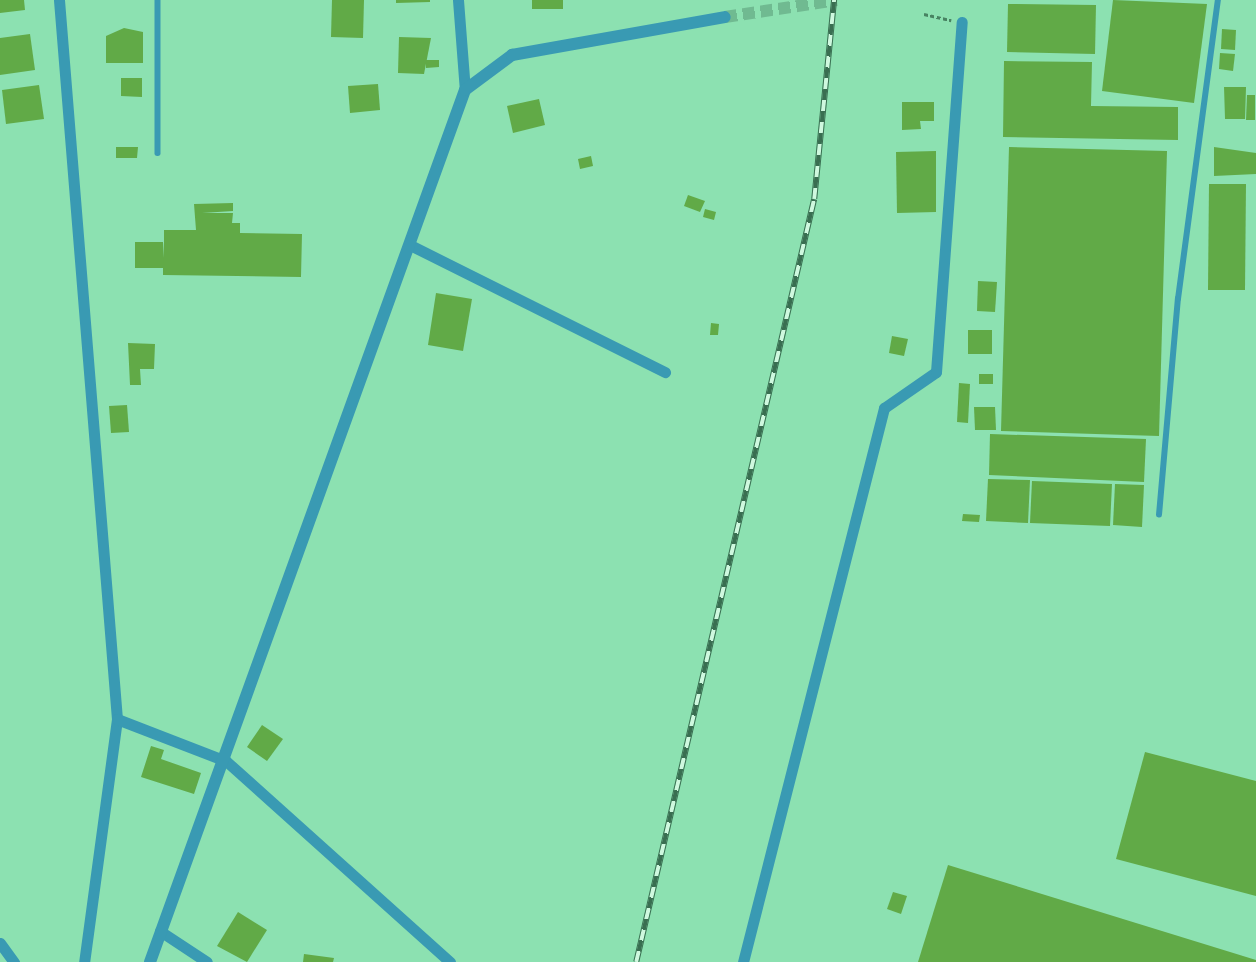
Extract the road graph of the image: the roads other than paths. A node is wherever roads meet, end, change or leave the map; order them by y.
1 (59, 0) edge
2 (158, 0) edge
3 (458, 0) edge
4 (1218, 0) edge
5 (725, 17) tunnel mouth
6 (962, 22) road end
7 (465, 90) junction
8 (158, 153) dead end
9 (410, 245) junction
10 (665, 372) dead end
11 (1159, 515) dead end
12 (118, 719) junction
13 (226, 761) junction
14 (160, 931) junction
15 (0, 943) edge
16 (14, 962) edge
17 (84, 962) edge
18 (150, 962) edge
19 (207, 962) edge
20 (450, 962) edge
21 (744, 962) edge

1 - 12 street
2 - 8 lane
3 - 7 street
4 - 11 lane
5 - 7 street
6 - 21 street
7 - 9 street
9 - 10 street
9 - 13 street
12 - 13 street
12 - 17 street
13 - 14 street
13 - 20 street
14 - 18 street
14 - 19 street
15 - 16 street

